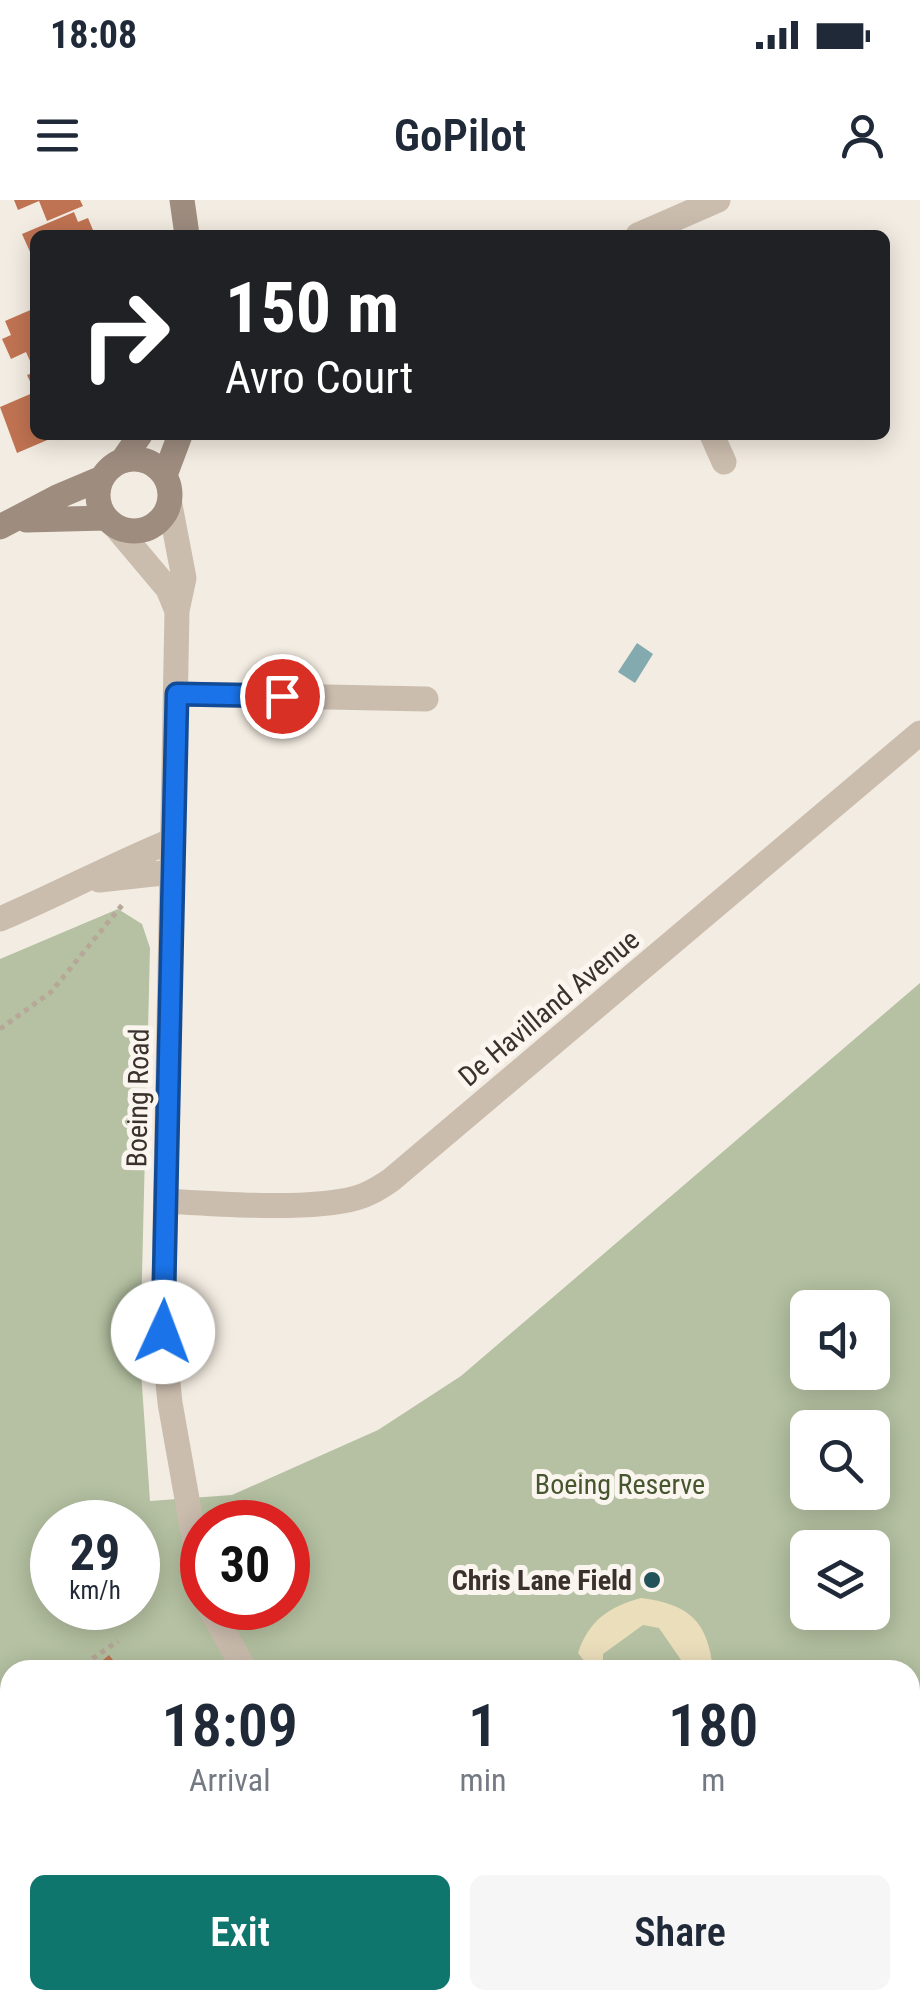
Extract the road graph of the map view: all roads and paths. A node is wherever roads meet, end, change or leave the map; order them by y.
1 (181, 200) edge
2 (718, 200) edge
3 (178, 230) edge
4 (187, 230) edge
5 (649, 230) edge
6 (137, 440) edge
7 (178, 440) edge
8 (714, 440) edge
9 (122, 461) junction
10 (724, 462) dead end
11 (165, 475) junction
12 (102, 478) junction
13 (170, 505) junction
14 (110, 522) junction
15 (8, 524) edge
16 (178, 611) junction
17 (177, 694) junction
18 (426, 698) dead end
19 (920, 732) edge
20 (173, 840) junction
21 (172, 872) junction
22 (84, 883) junction
23 (126, 897) dead end
24 (0, 919) edge
25 (0, 1029) edge
26 (167, 1201) junction
27 (187, 1500) edge
28 (222, 1630) edge
29 (118, 1641) dead end
30 (90, 1660) edge
31 (239, 1660) edge

1 - 3 main road
1 - 4 main road
2 - 5 street
6 - 9 main road
7 - 11 main road
8 - 10 street
9 - 11 main road
9 - 12 main road
11 - 13 main road
12 - 14 main road
12 - 15 main road
13 - 14 main road
13 - 16 street, Boeing Road
14 - 15 main road
14 - 16 street
16 - 17 street, Boeing Road
17 - 18 street
17 - 20 street, Boeing Road
19 - 26 street, De Havilland Avenue
20 - 21 street, Boeing Road
20 - 22 street
21 - 22 street
21 - 26 street, Boeing Road
22 - 24 street
23 - 25 path
26 - 27 street, Boeing Road
28 - 31 street
29 - 30 path

